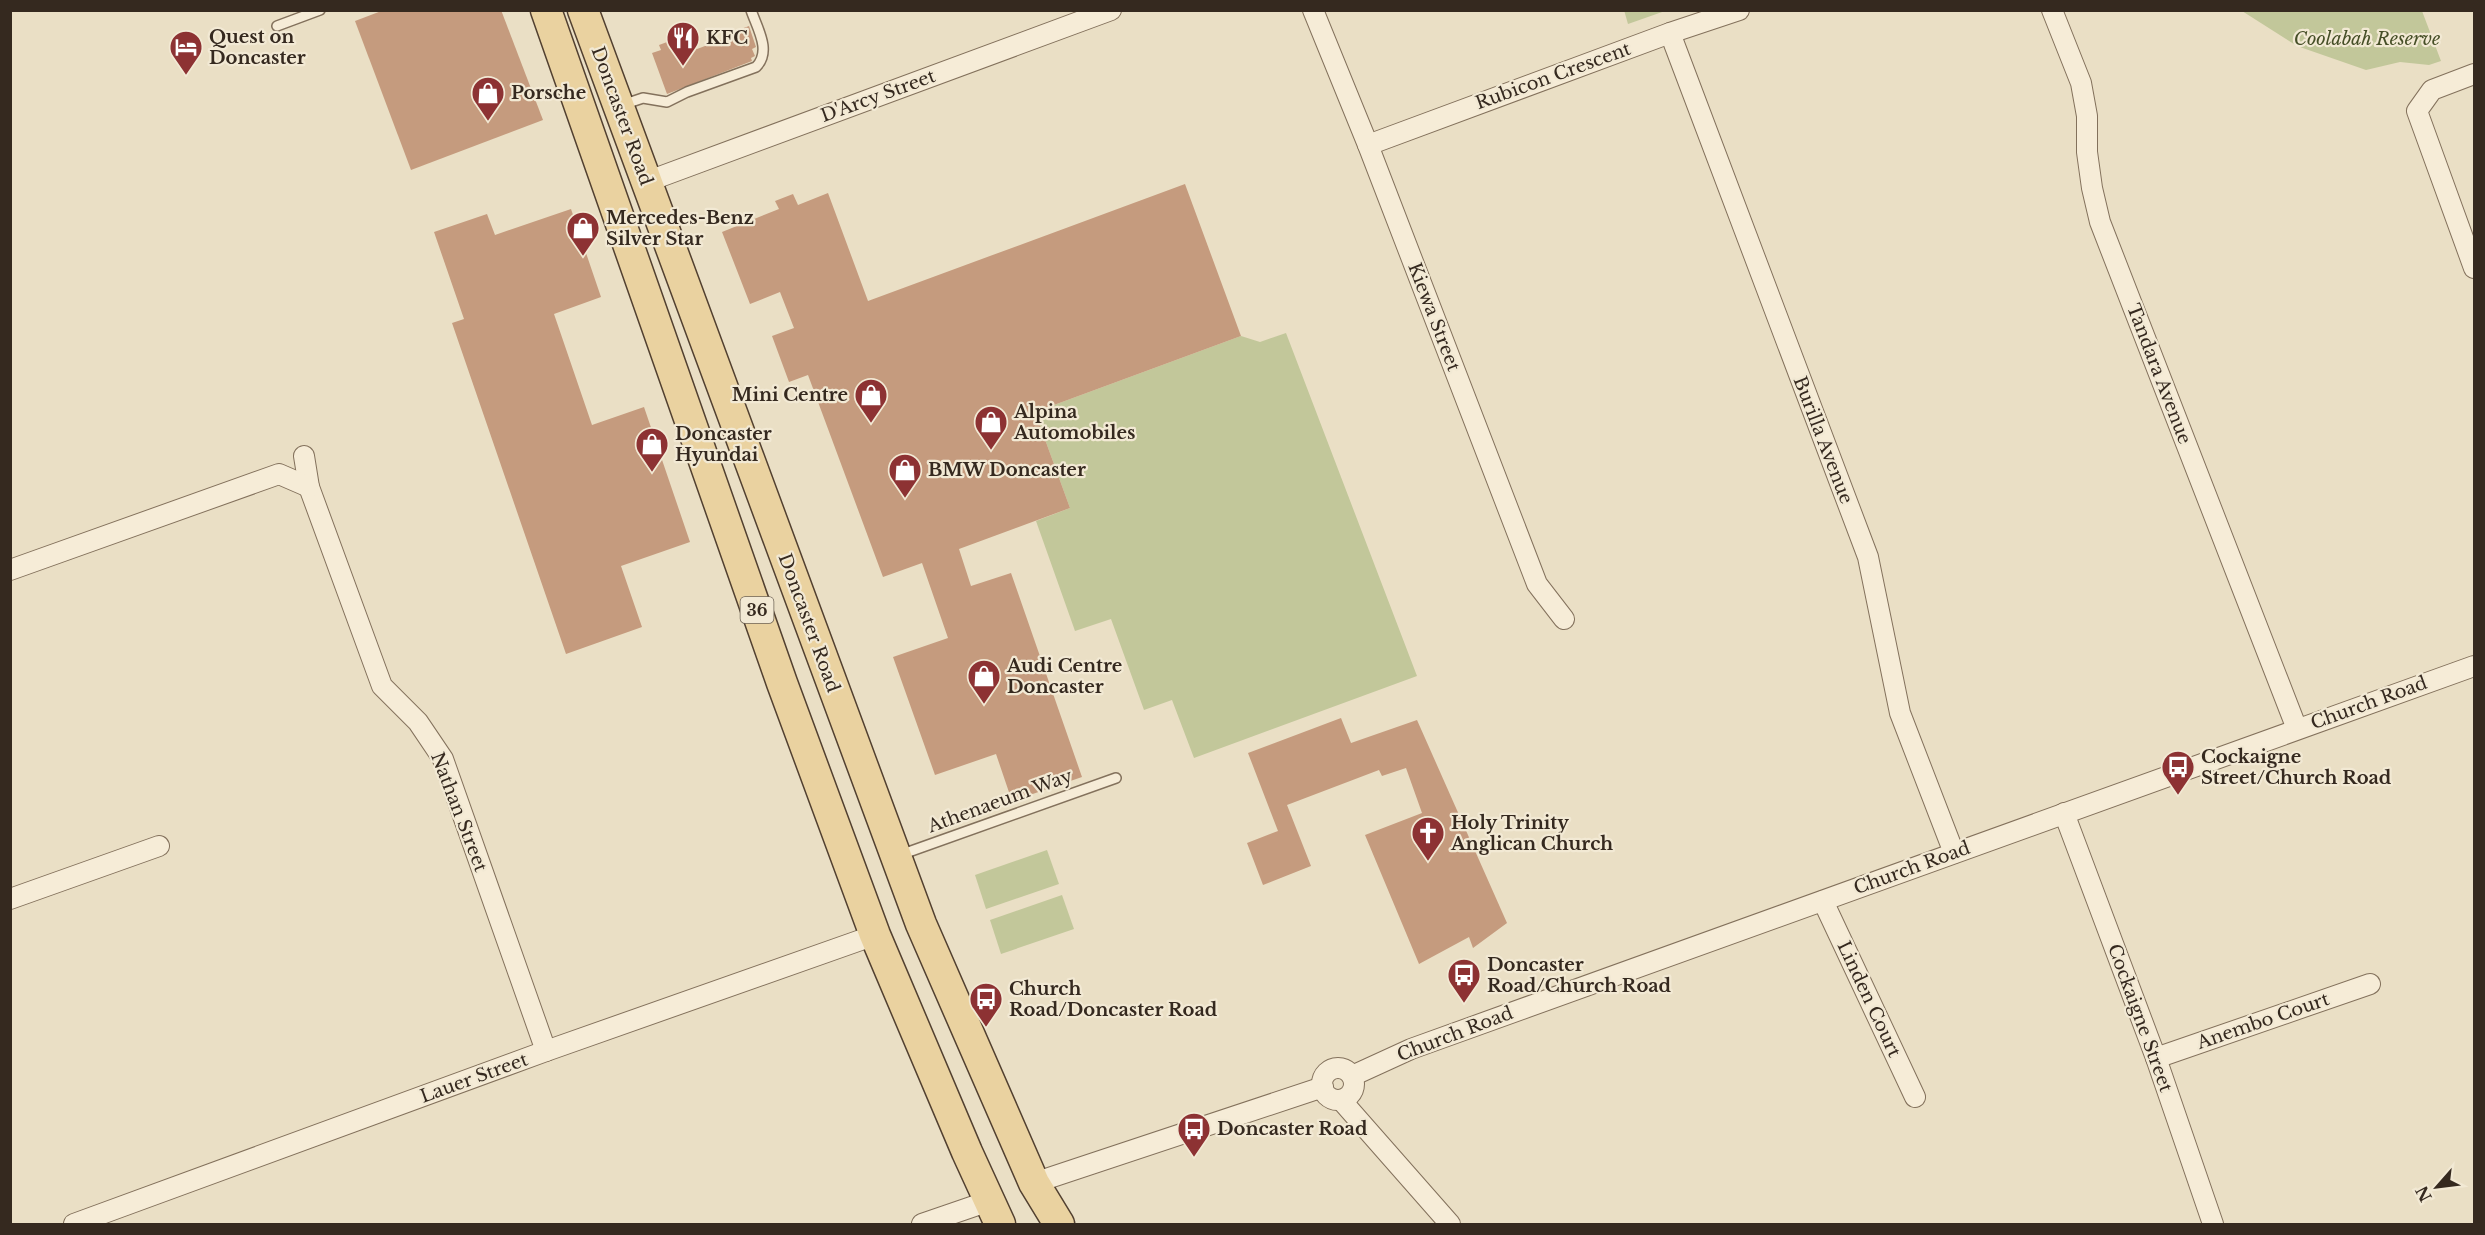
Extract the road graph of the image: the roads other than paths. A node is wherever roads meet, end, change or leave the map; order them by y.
1 (320, 10) edge
2 (546, 10) edge
3 (583, 10) edge
4 (751, 10) edge
5 (1110, 10) edge
6 (1313, 10) edge
7 (1739, 10) edge
8 (2052, 10) edge
9 (277, 26) dead end
10 (1670, 33) junction
11 (2475, 74) edge
12 (619, 106) junction
13 (1368, 145) junction
14 (646, 182) junction
15 (2475, 268) edge
16 (304, 456) dead end
17 (309, 487) junction
18 (10, 570) edge
19 (1564, 619) dead end
20 (2475, 666) edge
21 (825, 668) junction
22 (783, 683) junction
23 (2297, 729) junction
24 (1116, 778) dead end
25 (2064, 813) junction
26 (159, 846) dead end
27 (1954, 853) junction
28 (896, 856) junction
29 (10, 899) edge
30 (1823, 901) junction
31 (875, 935) junction
32 (2370, 984) dead end
33 (546, 1051) junction
34 (2156, 1058) junction
35 (1352, 1076) junction
36 (1323, 1087) junction
37 (1915, 1097) dead end
38 (1341, 1100) junction
39 (1034, 1184) junction
40 (994, 1213) edge
41 (74, 1224) edge
42 (922, 1224) edge
43 (1059, 1224) edge
44 (1450, 1224) edge
45 (2213, 1224) edge

1 - 9 lane
2 - 22 main road, Doncaster Road / 36
3 - 12 main road, Doncaster Road / 36
4 - 12 lane
5 - 14 street, D'Arcy Street
6 - 13 street, Kiewa Street
7 - 10 street, Rubicon Crescent
8 - 23 street, Tandara Avenue
10 - 13 street, Rubicon Crescent
10 - 27 street, Burilla Avenue
11 - 15 street
12 - 14 main road, Doncaster Road / 36
13 - 19 street, Kiewa Street
14 - 21 main road, Doncaster Road / 36
16 - 17 street, Nathan Street
17 - 18 street
17 - 33 street, Nathan Street
20 - 23 street, Church Road
21 - 22 main road
21 - 28 main road, Doncaster Road / 36
22 - 31 main road, Doncaster Road / 36
23 - 25 street, Church Road
24 - 28 lane, Athenaeum Way
25 - 27 street, Church Road
25 - 34 street, Cockaigne Street
26 - 29 street
27 - 30 street, Church Road
28 - 39 main road, Doncaster Road / 36
30 - 35 street, Church Road
30 - 37 street, Linden Court
31 - 33 street, Lauer Street
31 - 40 main road, Doncaster Road / 36
32 - 34 street, Anembo Court
33 - 41 street, Lauer Street
34 - 45 street, Cockaigne Street
35 - 36 street
35 - 38 street
36 - 38 street
36 - 39 street
38 - 44 street
39 - 40 main road
39 - 43 main road, Doncaster Road / 36
40 - 42 street

